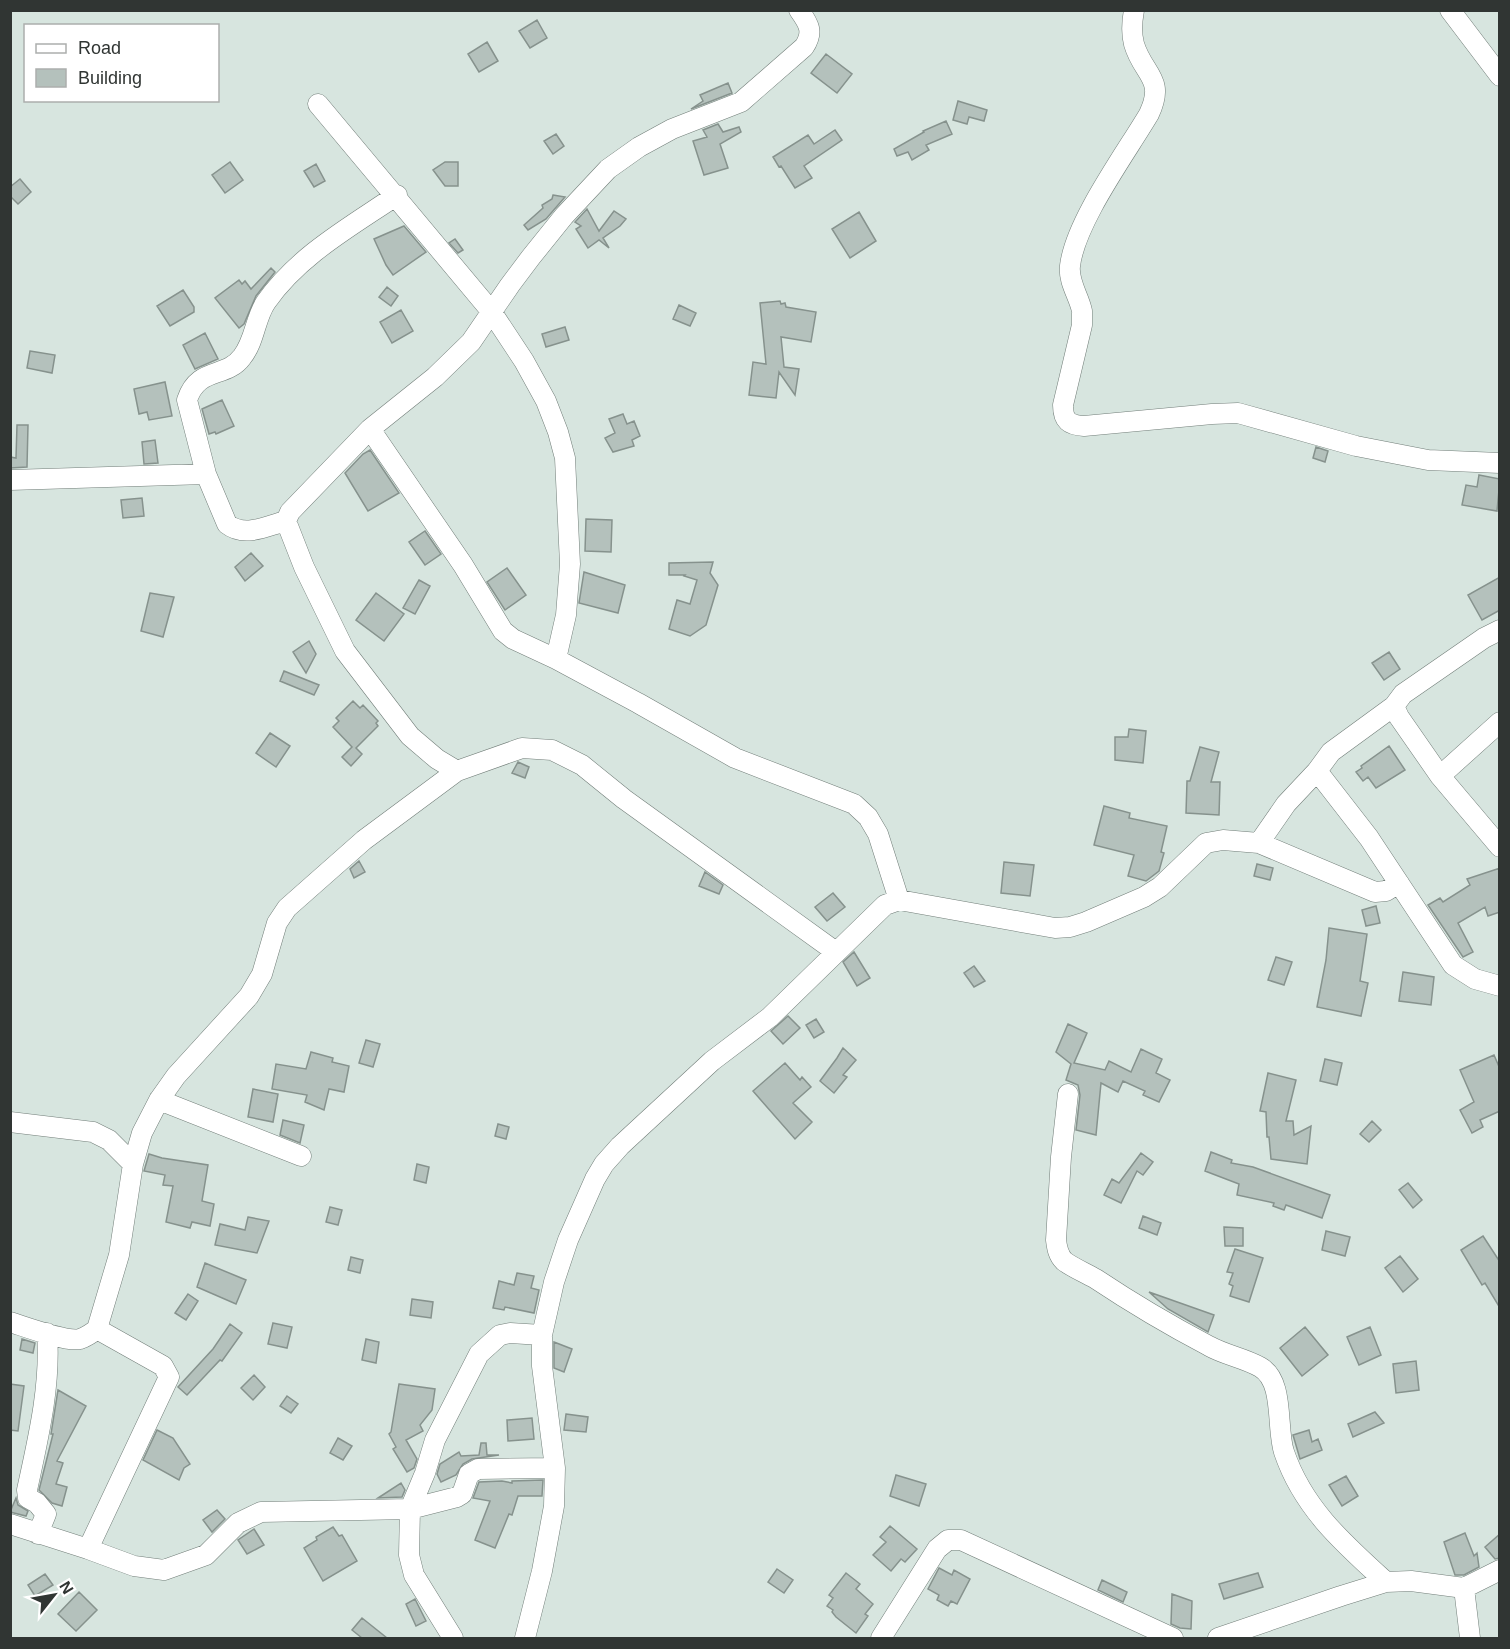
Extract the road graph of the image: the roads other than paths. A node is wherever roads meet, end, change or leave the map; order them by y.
1 (799, 10) edge
2 (1134, 10) edge
3 (1450, 10) edge
4 (1500, 76) edge
5 (318, 104) dead end
6 (397, 195) junction
7 (491, 311) junction
8 (370, 429) junction
9 (1500, 463) edge
10 (206, 474) junction
11 (10, 480) edge
12 (286, 521) junction
13 (1500, 630) edge
14 (556, 659) junction
15 (1394, 706) junction
16 (1500, 722) edge
17 (457, 771) junction
18 (1317, 771) junction
19 (1440, 776) junction
20 (1258, 843) junction
21 (1500, 847) edge
22 (1399, 883) junction
23 (898, 900) junction
24 (836, 952) junction
25 (1500, 986) edge
26 (1068, 1094) dead end
27 (159, 1100) junction
28 (10, 1122) edge
29 (301, 1156) dead end
30 (133, 1164) junction
31 (10, 1323) edge
32 (97, 1329) junction
33 (47, 1333) junction
34 (542, 1335) junction
35 (555, 1468) junction
36 (410, 1509) junction
37 (10, 1524) edge
38 (38, 1534) junction
39 (88, 1549) junction
40 (1500, 1570) edge
41 (1386, 1582) junction
42 (1464, 1588) junction
43 (453, 1638) edge
44 (525, 1638) edge
45 (881, 1638) edge
46 (1173, 1638) edge
47 (1218, 1638) edge
48 (1470, 1638) edge

1 - 7 street
2 - 9 street
3 - 4 street
5 - 6 street
6 - 7 street
6 - 10 street
7 - 8 street
7 - 14 street
8 - 12 street
8 - 14 street
10 - 11 street
10 - 12 street
12 - 17 street
13 - 15 street
14 - 23 street
15 - 18 street
15 - 19 street
16 - 19 street
17 - 24 street
17 - 27 street
18 - 20 street
18 - 22 street
19 - 21 street
20 - 22 street
20 - 23 street
22 - 25 street
23 - 24 street
24 - 34 street
26 - 41 street
27 - 29 street
27 - 30 street
28 - 30 street
30 - 32 street
31 - 33 street
32 - 33 street
32 - 39 street
33 - 38 street
34 - 35 street
34 - 36 street
35 - 36 street
35 - 44 street
36 - 39 street
36 - 43 street
37 - 38 street
38 - 39 street
40 - 42 street
41 - 42 street
41 - 47 street
42 - 48 street
45 - 46 street

